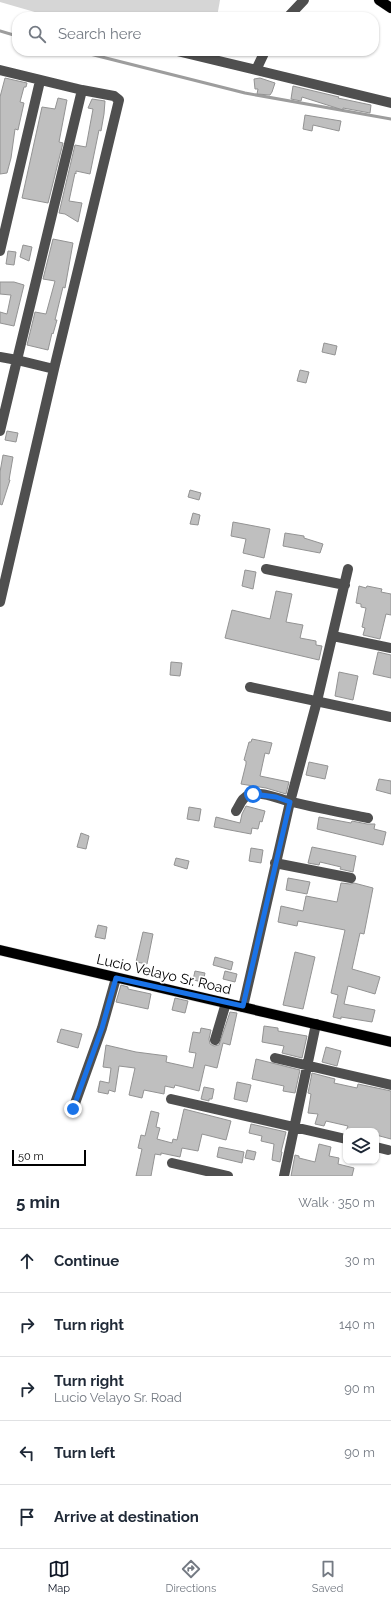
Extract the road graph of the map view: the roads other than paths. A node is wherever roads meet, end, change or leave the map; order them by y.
1 (304, 0) edge
2 (379, 0) edge
3 (391, 8) edge
4 (293, 12) edge
5 (198, 56) edge
6 (263, 56) edge
7 (0, 70) edge
8 (256, 70) junction
9 (40, 81) junction
10 (82, 90) junction
11 (391, 104) edge
12 (0, 251) edge
13 (0, 357) edge
14 (17, 360) junction
15 (54, 369) junction
16 (0, 431) edge
17 (348, 569) dead end
18 (266, 570) dead end
19 (345, 585) junction
20 (0, 602) edge
21 (332, 636) junction
22 (391, 648) edge
23 (250, 687) dead end
24 (317, 701) junction
25 (391, 717) edge
26 (290, 802) junction
27 (236, 811) dead end
28 (368, 818) dead end
29 (275, 864) junction
30 (351, 878) dead end
31 (0, 950) edge
32 (116, 978) junction
33 (226, 1003) junction
34 (243, 1006) junction
35 (316, 1024) junction
36 (215, 1040) dead end
37 (391, 1042) edge
38 (275, 1058) dead end
39 (308, 1066) junction
40 (391, 1085) edge
41 (171, 1099) dead end
42 (73, 1109) dead end
43 (295, 1127) junction
44 (343, 1138) edge
45 (379, 1148) edge
46 (388, 1150) dead end
47 (172, 1163) dead end
48 (228, 1176) edge
49 (284, 1176) edge

1 - 4 street
2 - 3 main road
5 - 8 street
6 - 8 street
7 - 9 street
8 - 11 street
9 - 10 street
9 - 12 street
10 - 14 street
10 - 15 street
13 - 14 street
14 - 15 street
14 - 16 street
15 - 20 street
17 - 19 street
18 - 19 street
19 - 21 street
21 - 22 street
21 - 24 street
23 - 24 street
24 - 25 street
24 - 26 street
26 - 27 street
26 - 28 street
26 - 29 street
29 - 30 street
29 - 34 street
31 - 32 main road, Lucio Velayo Sr. Road
32 - 33 main road, Lucio Velayo Sr. Road
32 - 42 street
33 - 34 main road, Lucio Velayo Sr. Road
33 - 36 street
34 - 35 main road, Lucio Velayo Sr. Road
35 - 37 main road, Lucio Velayo Sr. Road
35 - 39 street
38 - 39 street
39 - 40 street
39 - 43 street
41 - 43 street
43 - 44 street
43 - 49 street
45 - 46 street
47 - 48 street

